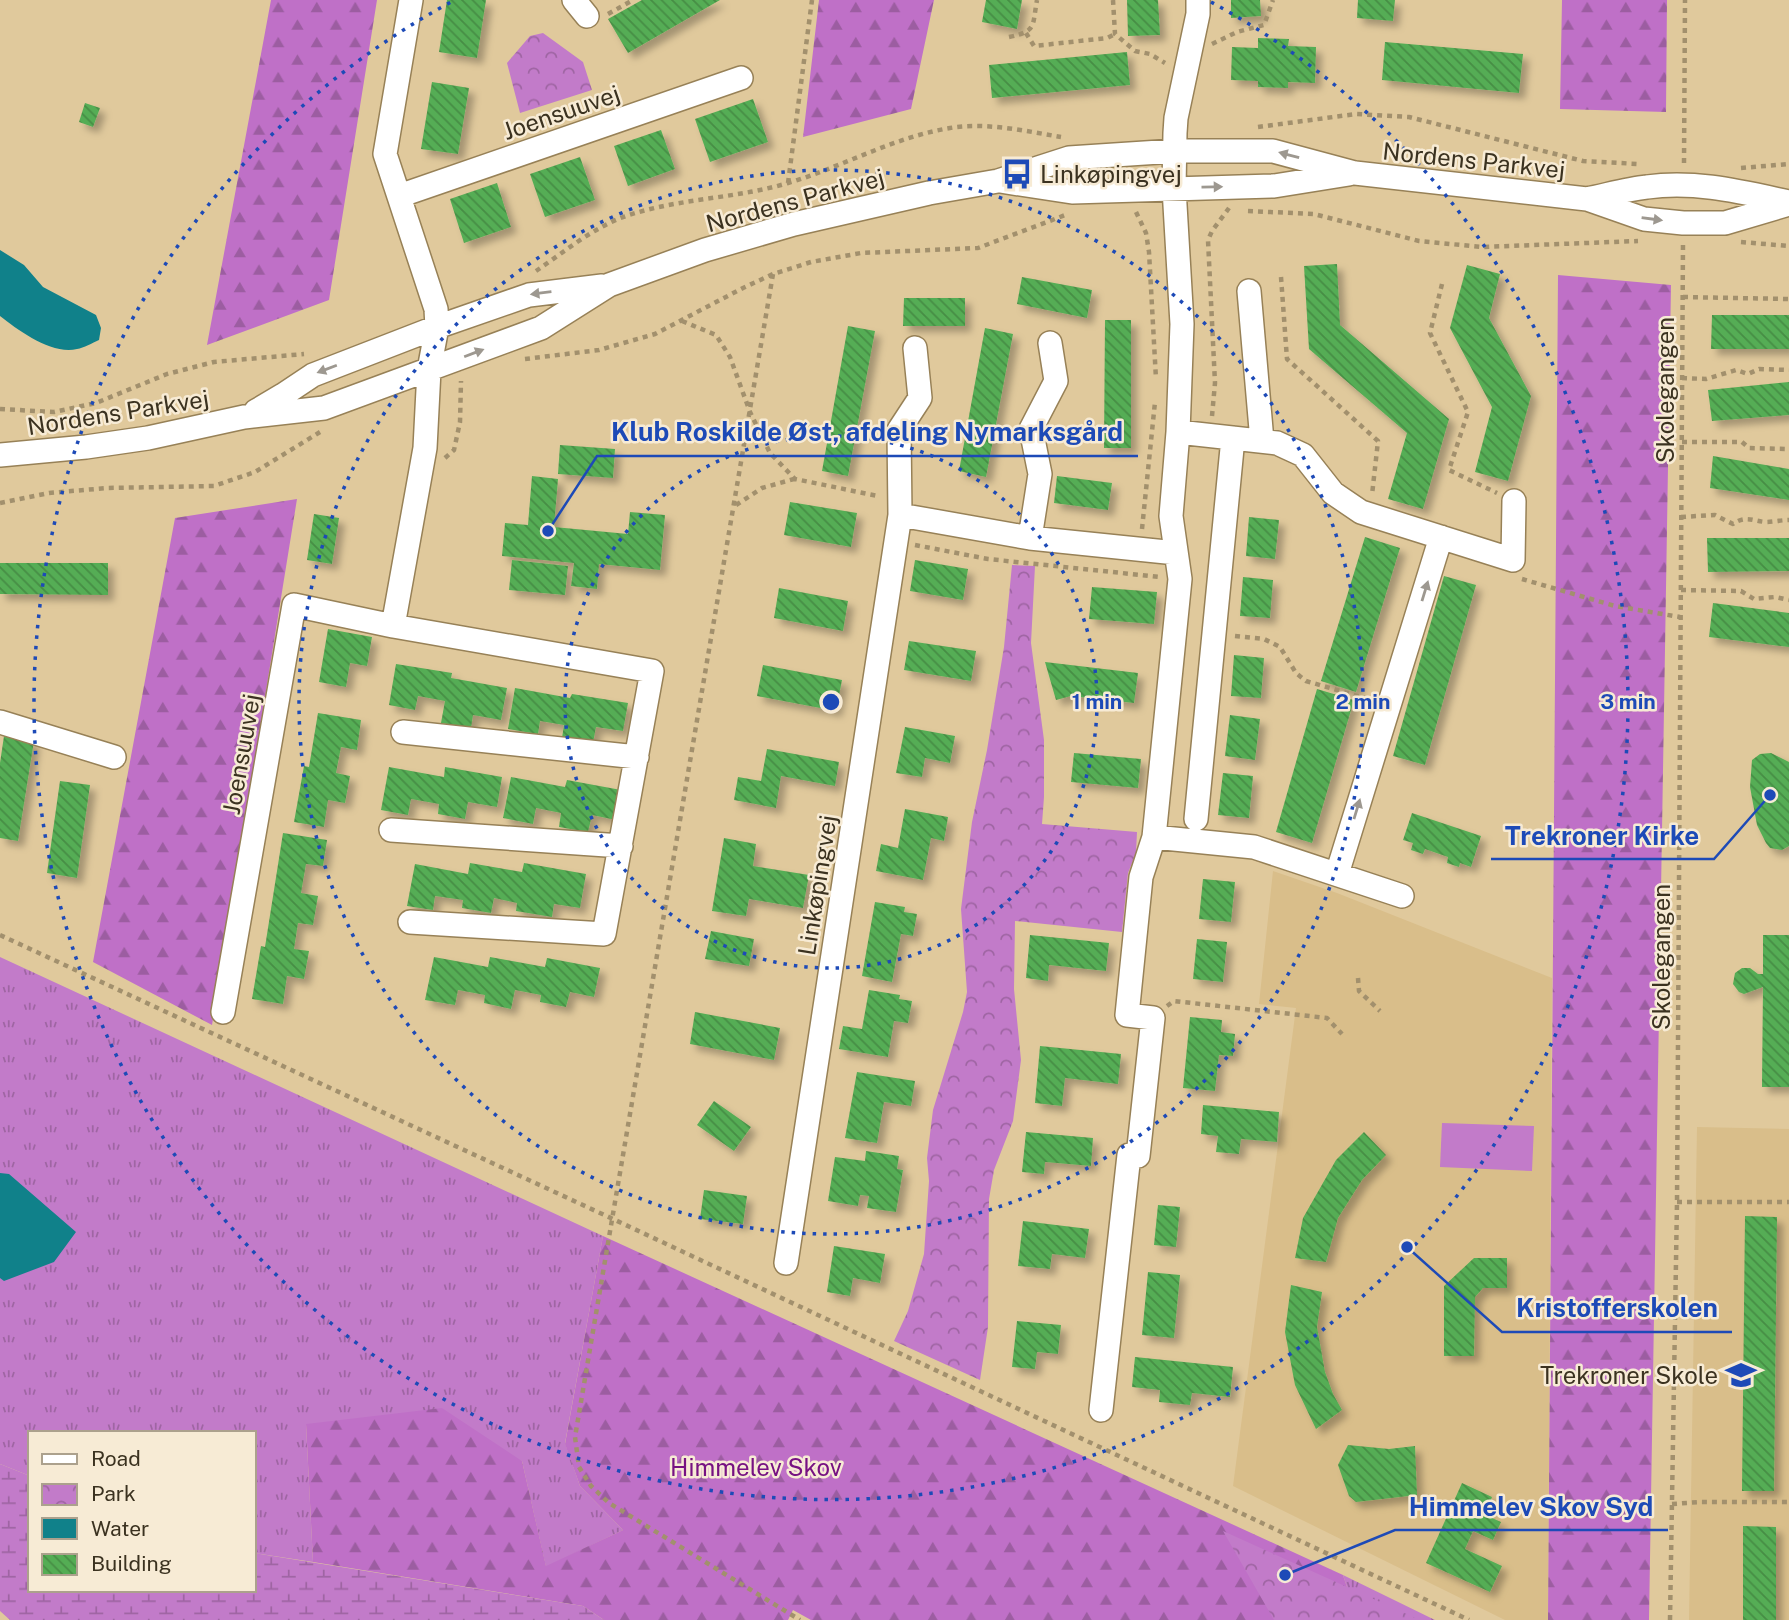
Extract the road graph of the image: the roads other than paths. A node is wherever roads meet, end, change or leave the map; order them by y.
1 (411, 0) edge
2 (1198, 0) edge
3 (741, 78) dead end
4 (1175, 151) junction
5 (1355, 173) junction
6 (998, 181) junction
7 (399, 196) junction
8 (1175, 198) junction
9 (1587, 199) junction
10 (1789, 203) edge
11 (609, 285) junction
12 (1249, 291) dead end
13 (437, 327) junction
14 (1050, 343) dead end
15 (915, 348) dead end
16 (429, 378) junction
17 (244, 417) junction
18 (1178, 432) junction
19 (1222, 437) junction
20 (1262, 441) junction
21 (0, 455) edge
22 (1514, 501) road end
23 (900, 515) junction
24 (1441, 537) junction
25 (1030, 538) junction
26 (1176, 553) junction
27 (393, 626) junction
28 (0, 722) edge
29 (402, 732) dead end
30 (114, 757) dead end
31 (637, 757) junction
32 (1196, 819) dead end
33 (391, 830) dead end
34 (1154, 837) junction
35 (621, 846) junction
36 (1337, 874) junction
37 (1402, 896) dead end
38 (410, 922) dead end
39 (223, 1012) dead end
40 (786, 1263) dead end
41 (1101, 1410) dead end

1 - 7 street
2 - 4 street
3 - 7 street, Joensuuvej
5 -> 4 street, Nordens Parkvej
4 - 6 street, Nordens Parkvej
4 - 8 street
8 -> 5 street, Nordens Parkvej
5 - 9 street, Nordens Parkvej
6 - 8 street, Nordens Parkvej
6 - 11 street, Nordens Parkvej
7 - 13 street
8 - 18 street
9 - 10 street, Nordens Parkvej
9 -> 10 street, Nordens Parkvej
11 -> 13 street, Nordens Parkvej
16 -> 11 street, Nordens Parkvej
12 - 20 street
13 - 16 street
13 -> 17 street, Nordens Parkvej
14 - 25 street
15 - 23 street, Linkøpingvej
16 - 17 street, Nordens Parkvej
16 - 27 street
17 - 21 street, Nordens Parkvej
18 - 19 street
18 - 26 street
19 - 20 street
19 - 32 street
20 - 24 street
22 - 24 street
23 - 25 street
23 - 40 street, Linkøpingvej
36 -> 24 street
25 - 26 street
26 - 34 street
27 - 31 street, Joensuuvej
27 - 39 street, Joensuuvej
28 - 30 street
29 - 31 street
31 - 35 street, Joensuuvej
33 - 35 street
34 - 36 street
34 - 41 street
35 - 38 street, Joensuuvej
36 - 37 street

